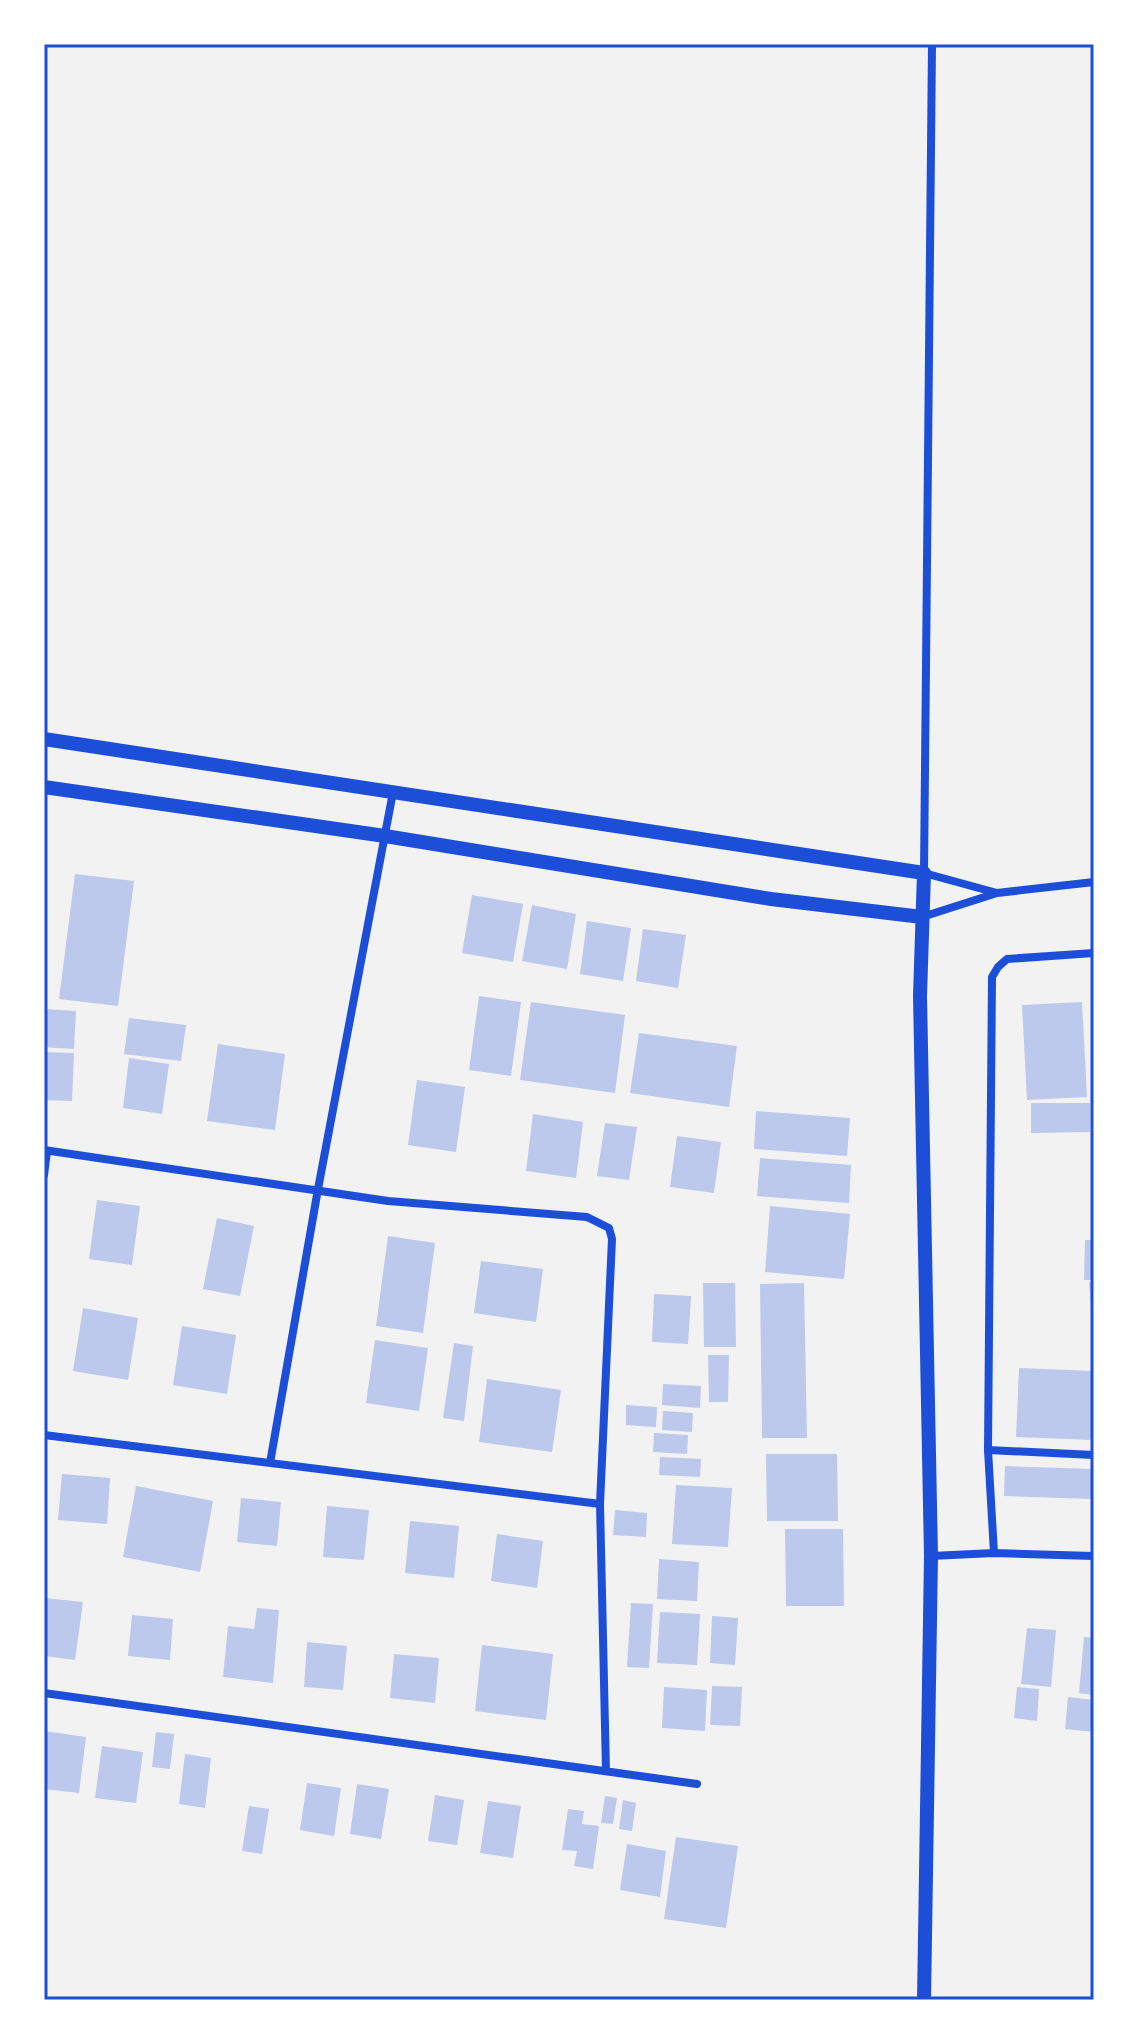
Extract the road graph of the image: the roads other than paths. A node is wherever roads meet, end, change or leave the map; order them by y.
1 (932, 44) edge
2 (44, 739) edge
3 (44, 787) edge
4 (393, 792) junction
5 (385, 836) junction
6 (924, 873) junction
7 (1094, 882) edge
8 (997, 893) junction
9 (922, 917) junction
10 (1094, 953) edge
11 (46, 1151) edge
12 (44, 1175) edge
13 (318, 1189) junction
14 (44, 1435) edge
15 (988, 1450) junction
16 (1094, 1455) edge
17 (270, 1463) junction
18 (600, 1504) junction
19 (994, 1553) junction
20 (931, 1556) junction
21 (1094, 1556) edge
22 (44, 1693) edge
23 (606, 1771) junction
24 (697, 1784) dead end
25 (924, 2000) edge

1 - 6 street
2 - 4 street
3 - 5 street
4 - 5 street
4 - 6 street
5 - 9 street
5 - 13 street
6 - 8 street
6 - 9 street
7 - 8 street
8 - 9 street
9 - 20 street
10 - 15 street
11 - 12 street
11 - 13 street
13 - 17 street
13 - 18 street
14 - 17 street
15 - 16 street
15 - 19 street
17 - 18 street
18 - 23 street
19 - 20 street
19 - 21 street
20 - 25 street
22 - 23 street
23 - 24 street

